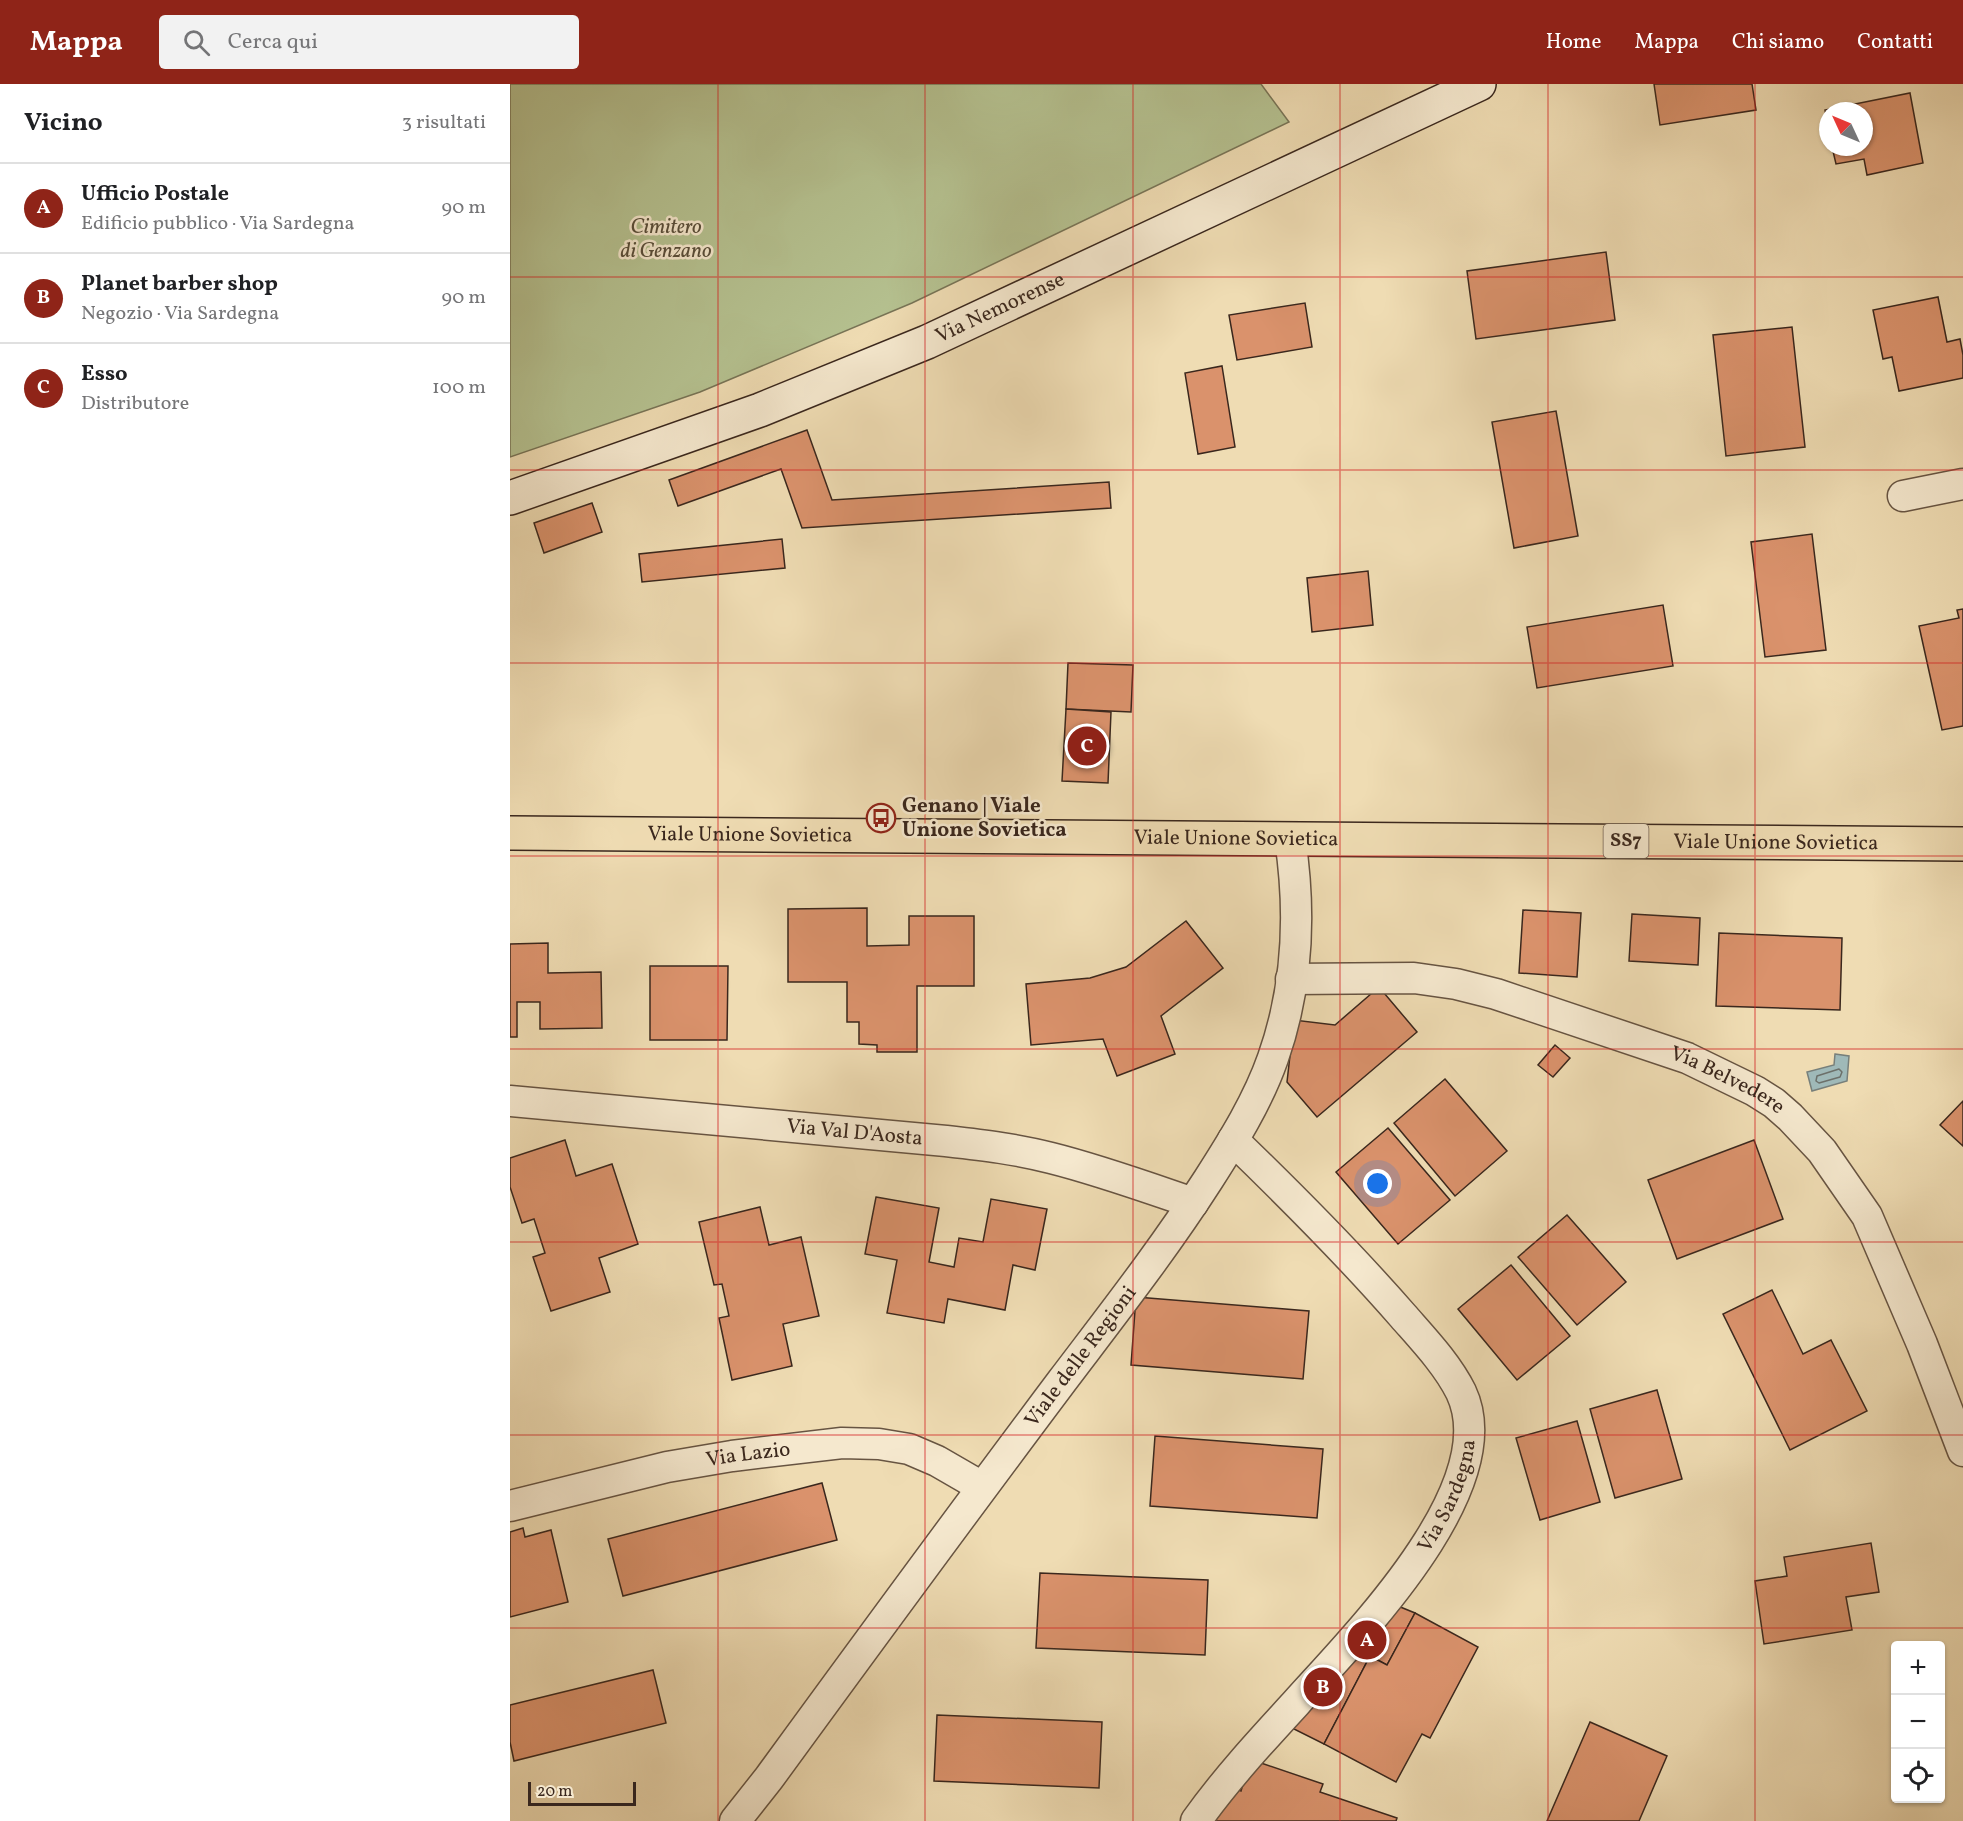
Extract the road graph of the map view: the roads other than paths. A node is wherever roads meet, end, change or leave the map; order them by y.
1 (1479, 84) edge
2 (1963, 484) edge
3 (1903, 496) dead end
4 (510, 498) edge
5 (510, 833) edge
6 (1290, 839) junction
7 (1963, 844) edge
8 (1291, 979) junction
9 (510, 1101) edge
10 (1233, 1140) junction
11 (1193, 1203) junction
12 (1963, 1451) edge
13 (982, 1487) junction
14 (510, 1506) edge
15 (735, 1821) edge
16 (1196, 1821) edge

1 - 4 main road, Via Nemorense
2 - 3 street
5 - 6 main road, Viale Unione Sovietica / SS7
6 - 7 main road, Viale Unione Sovietica / SS7
6 - 8 street, Viale delle Regioni
8 - 10 street, Viale delle Regioni
8 - 12 street, Via Belvedere
9 - 11 street, Via Val D'Aosta
10 - 11 street, Viale delle Regioni
10 - 16 street, Via Sardegna
11 - 13 street, Viale delle Regioni
13 - 14 street, Via Lazio
13 - 15 street, Viale delle Regioni

